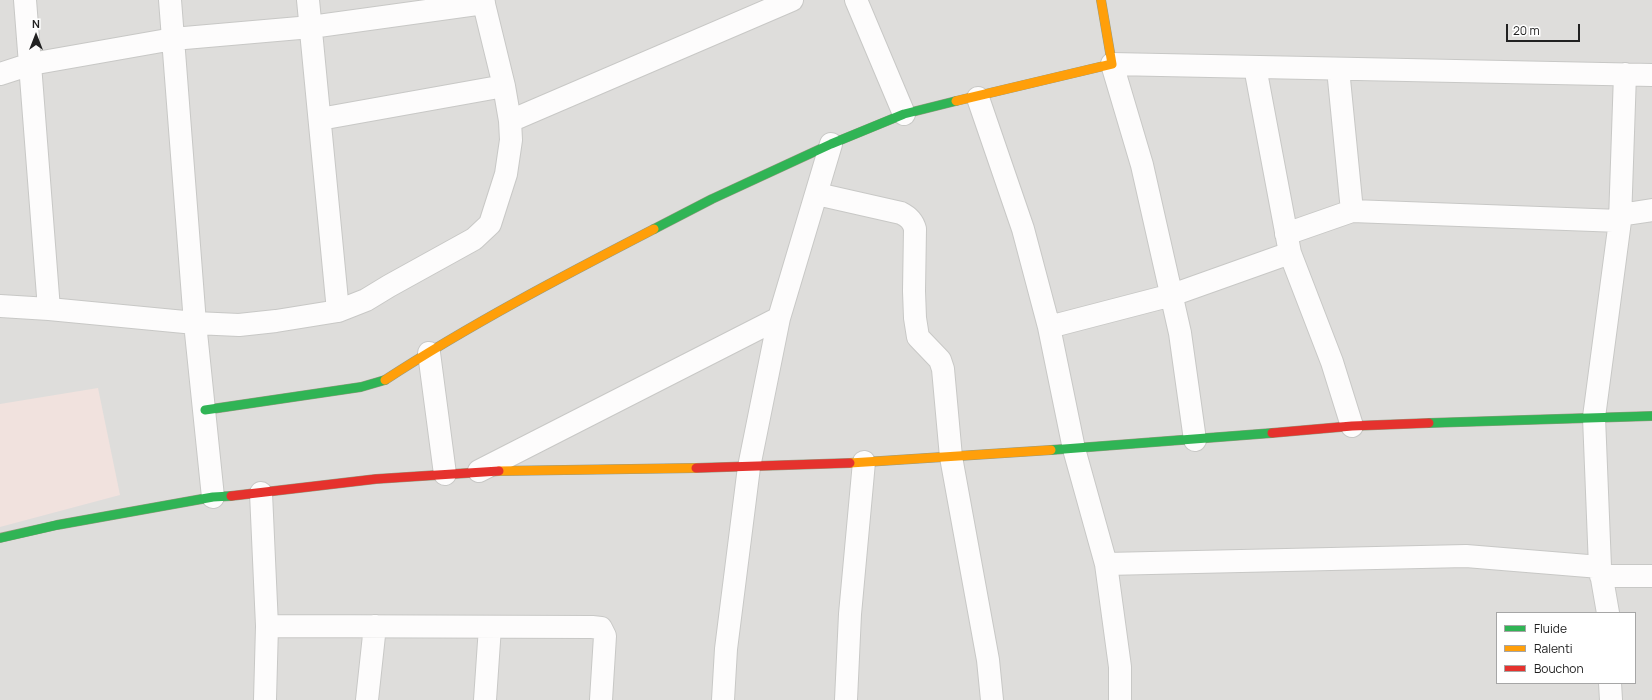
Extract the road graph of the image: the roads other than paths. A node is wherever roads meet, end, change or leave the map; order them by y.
1 (25, 0) edge
2 (170, 0) edge
3 (308, 0) edge
4 (792, 0) edge
5 (856, 0) edge
6 (1101, 0) edge
7 (484, 2) edge
8 (311, 27) junction
9 (173, 39) junction
10 (31, 64) junction
11 (1112, 64) junction
12 (1255, 67) junction
13 (1338, 69) junction
14 (0, 74) edge
15 (1625, 74) junction
16 (1652, 75) edge
17 (504, 86) junction
18 (978, 98) junction
19 (904, 114) junction
20 (320, 119) junction
21 (510, 121) junction
22 (831, 144) junction
23 (816, 194) junction
24 (1652, 210) edge
25 (1352, 211) junction
26 (1620, 218) junction
27 (1288, 244) junction
28 (1172, 295) junction
29 (0, 306) edge
30 (49, 309) junction
31 (338, 311) junction
32 (779, 318) junction
33 (195, 323) junction
34 (1048, 327) junction
35 (429, 353) junction
36 (205, 410) junction
37 (1652, 416) edge
38 (1594, 417) junction
39 (1352, 426) junction
40 (1195, 440) junction
41 (1074, 449) junction
42 (952, 457) junction
43 (864, 462) junction
44 (749, 467) junction
45 (479, 471) junction
46 (445, 474) junction
47 (261, 493) junction
48 (214, 497) junction
49 (0, 538) edge
50 (1106, 564) junction
51 (1600, 571) junction
52 (1652, 576) edge
53 (1608, 612) edge
54 (267, 626) junction
55 (375, 626) junction
56 (490, 627) junction
57 (1610, 684) edge
58 (265, 700) edge
59 (367, 700) edge
60 (485, 700) edge
61 (602, 700) edge
62 (724, 700) edge
63 (846, 700) edge
64 (992, 700) edge
65 (1120, 700) edge
66 (1611, 700) edge

1 - 10 street
2 - 9 street
3 - 8 street
4 - 21 street
5 - 19 street
6 - 11 street
7 - 8 street
7 - 17 street
8 - 9 street
8 - 20 street
9 - 10 street
9 - 33 street
10 - 14 street
10 - 30 street
11 - 12 street
11 - 18 street
11 - 28 street
12 - 13 street
12 - 27 street
13 - 15 street
13 - 25 street
15 - 16 street
15 - 26 street
17 - 20 street
17 - 21 street
18 - 19 street
18 - 34 street
19 - 22 street
20 - 31 street
21 - 31 street
22 - 23 street
22 - 35 street
23 - 32 street
23 - 42 street
24 - 26 street
25 - 26 street
25 - 27 street
26 - 38 street
27 - 28 street
27 - 39 street
28 - 34 street
28 - 40 street
29 - 30 street
30 - 33 street
31 - 33 street
32 - 44 street
32 - 45 street
33 - 36 street
34 - 41 street
35 - 36 street
35 - 46 street
36 - 48 street
37 - 38 street
38 - 39 street
38 - 51 street
39 - 40 street
40 - 41 street
41 - 42 street
41 - 50 street
42 - 43 street
42 - 64 street
43 - 44 street
43 - 63 street
44 - 45 street
44 - 62 street
45 - 46 street
46 - 47 street
47 - 48 street
47 - 54 street
48 - 49 street
50 - 51 street
50 - 65 street
51 - 52 street
51 - 53 street
54 - 55 street
54 - 58 street
55 - 56 street
55 - 59 street
56 - 60 street
56 - 61 street
57 - 66 street

